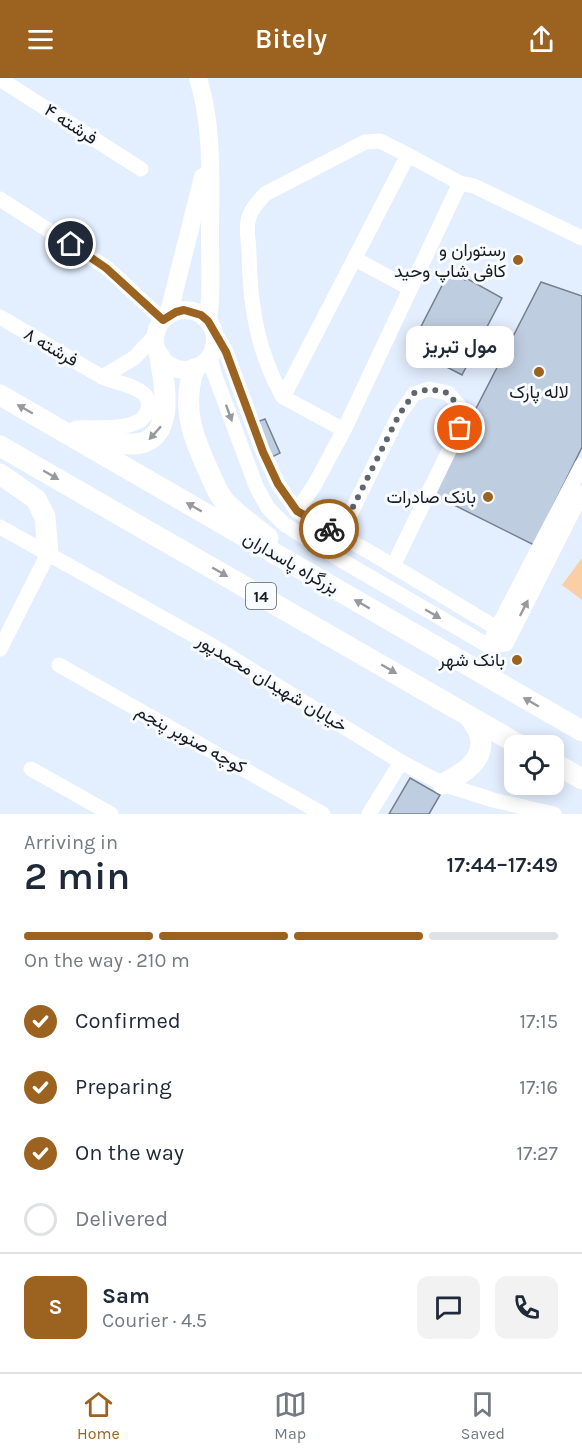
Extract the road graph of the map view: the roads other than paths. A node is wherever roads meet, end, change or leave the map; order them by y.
1 (198, 78) edge
2 (0, 79) edge
3 (210, 149) junction
4 (408, 155) junction
5 (141, 169) dead end
6 (460, 183) junction
7 (0, 199) edge
8 (582, 238) edge
9 (355, 259) junction
10 (409, 288) junction
11 (0, 317) edge
12 (166, 318) junction
13 (210, 325) junction
14 (155, 336) junction
15 (160, 357) junction
16 (202, 363) junction
17 (102, 377) junction
18 (0, 394) edge
19 (283, 397) junction
20 (58, 429) junction
21 (344, 430) junction
22 (0, 446) edge
23 (582, 465) edge
24 (0, 474) edge
25 (256, 486) junction
26 (582, 493) edge
27 (297, 511) junction
28 (0, 527) edge
29 (339, 535) junction
30 (48, 554) junction
31 (377, 556) junction
32 (393, 566) junction
33 (315, 577) junction
34 (498, 629) junction
35 (4, 632) edge
36 (487, 645) junction
37 (0, 649) edge
38 (59, 665) dead end
39 (469, 716) junction
40 (582, 731) edge
41 (504, 736) edge
42 (400, 762) junction
43 (564, 768) edge
44 (31, 769) dead end
45 (582, 778) edge
46 (443, 784) junction
47 (111, 814) edge
48 (323, 814) edge
49 (369, 814) edge
50 (554, 814) edge

1 - 3 main road
2 - 5 street, ۴ فرشته
3 - 12 main road
3 - 13 main road
4 - 6 street
4 - 9 street
4 - 19 street
6 - 8 street
6 - 10 street
7 - 12 street
9 - 10 street
9 - 19 street
10 - 21 street
11 - 17 street, فرشته ۸
12 - 13 main road
12 - 14 main road
13 - 16 main road
13 - 27 street
14 - 15 main road
14 - 17 street
15 - 16 main road
15 -> 20 highway
16 -> 25 street
16 - 33 highway
17 - 20 street, فرشته ۸
20 -> 18 highway, بزرگراه پاسداران / 14
19 - 21 street
33 -> 20 highway, بزرگراه پاسداران / 14
21 - 27 street
22 -> 39 highway, 14
23 - 34 street
24 - 30 highway
25 - 31 street
25 -> 36 street
36 -> 26 street
27 - 29 street
28 - 30 street, خیابان شهیدان محمدپور
29 - 31 street
29 - 32 street
30 - 35 street
30 - 42 street, خیابان شهیدان محمدپور
31 - 32 street
32 - 34 street
40 -> 33 highway, بزرگراه پاسداران / 14
34 - 36 street
35 - 37 street
38 - 48 street, کوچه صنوبر پنجم
39 - 41 highway, 14
39 - 46 highway
42 - 46 street, خیابان شهیدان محمدپور
42 - 49 street
43 - 45 highway
44 - 47 street
46 - 50 street, خیابان شهیدان محمدپور

